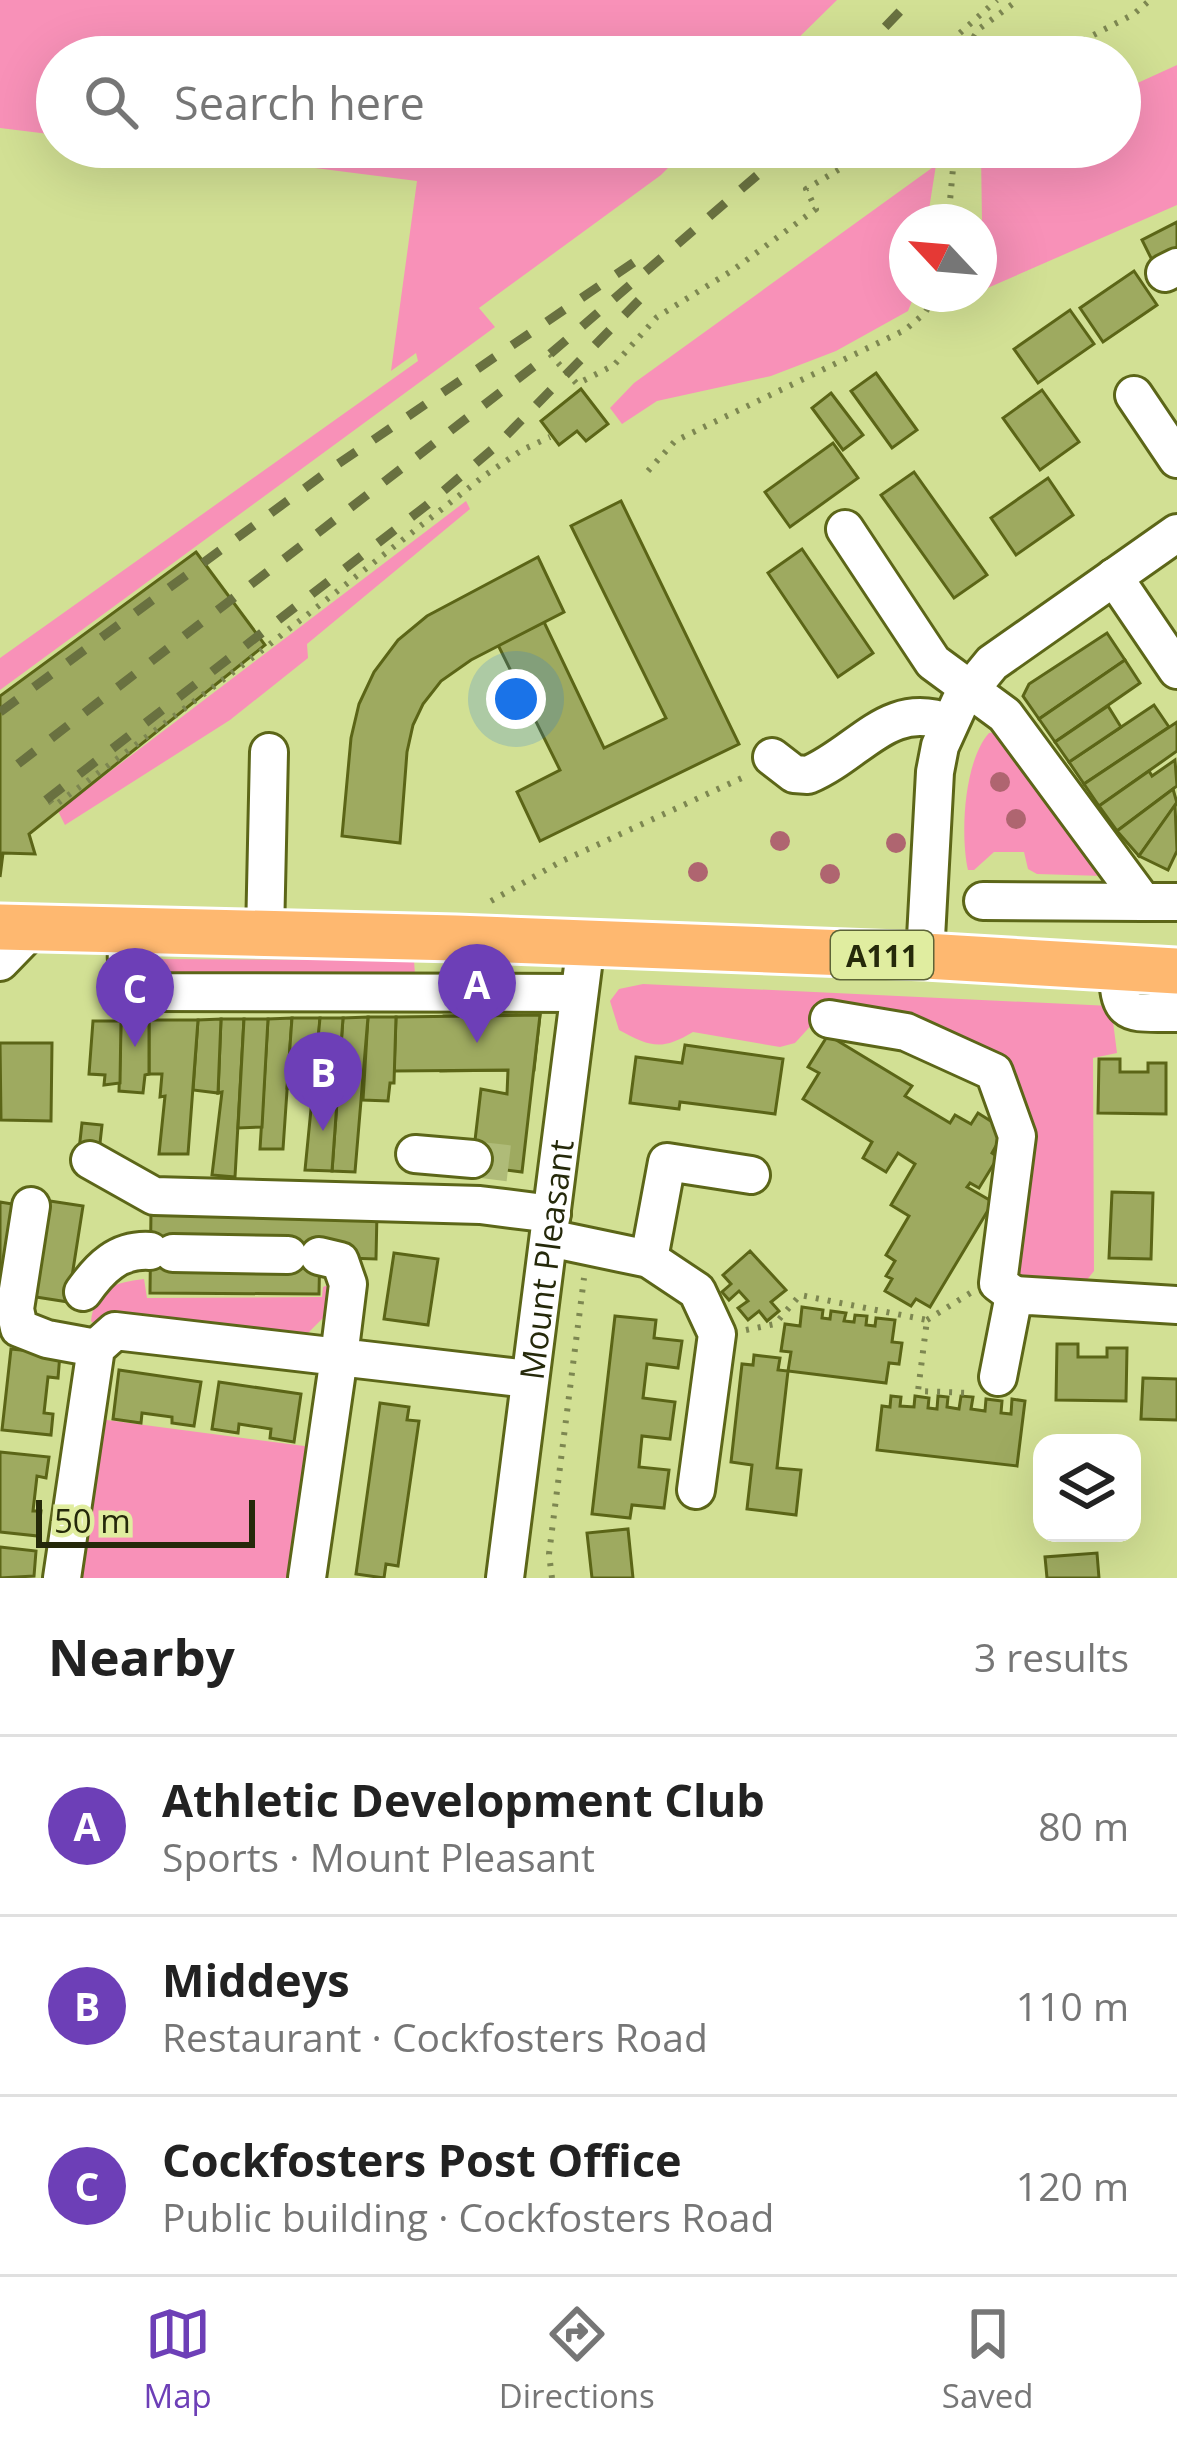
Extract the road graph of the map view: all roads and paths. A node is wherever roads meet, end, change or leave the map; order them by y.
1 (997, 0) edge
2 (1018, 0) edge
3 (1150, 0) edge
4 (957, 36) edge
5 (972, 36) edge
6 (1091, 36) edge
7 (842, 168) edge
8 (953, 168) edge
9 (950, 204) edge
10 (926, 312) edge
11 (550, 354) dead end
12 (1134, 395) dead end
13 (550, 437) dead end
14 (1177, 459) edge
15 (648, 471) dead end
16 (845, 530) dead end
17 (1177, 533) edge
18 (1114, 577) junction
19 (1177, 670) edge
20 (969, 688) junction
21 (949, 723) junction
22 (269, 752) dead end
23 (776, 771) joint
24 (50, 801) dead end
25 (983, 901) dead end
26 (490, 902) dead end
27 (1160, 902) edge
28 (16, 928) edge
29 (128, 932) junction
30 (265, 935) junction
31 (586, 944) junction
32 (926, 956) junction
33 (0, 962) edge
34 (1118, 967) junction
35 (1177, 971) edge
36 (579, 993) junction
37 (1177, 1013) edge
38 (829, 1019) dead end
39 (415, 1154) dead end
40 (472, 1159) tunnel mouth
41 (90, 1160) dead end
42 (751, 1175) dead end
43 (31, 1206) dead end
44 (551, 1226) junction
45 (588, 1247) junction
46 (649, 1259) junction
47 (1006, 1289) junction
48 (82, 1292) dead end
49 (1177, 1305) edge
50 (928, 1320) junction
51 (718, 1334) junction
52 (96, 1348) junction
53 (339, 1357) junction
54 (998, 1377) joint
55 (528, 1379) junction
56 (696, 1490) dead end
57 (62, 1578) edge
58 (308, 1578) edge
59 (505, 1578) edge
60 (552, 1578) edge

1 - 4 path
2 - 5 path
3 - 6 path
7 - 11 path
8 - 9 path
10 - 15 path
12 - 14 street
13 - 24 path
16 - 20 street
17 - 18 street
18 - 19 street
18 - 20 street
20 - 21 street
20 - 27 street
21 - 23 street
21 - 32 street
22 - 30 street
23 - 26 path
25 - 27 street
28 - 29 main road, A111
28 - 33 street
29 - 30 main road, A111
29 - 36 street
30 - 31 main road, A111
31 - 32 main road, A111
31 - 36 street, Mount Pleasant
32 - 34 main road, A111
34 - 35 main road, A111
34 - 37 street
36 - 44 street, Mount Pleasant
38 - 47 street
39 - 40 street
41 - 44 street
42 - 46 street
43 - 52 street
44 - 45 street
44 - 55 street, Mount Pleasant
45 - 46 street
45 - 60 path
46 - 51 street
47 - 49 street
47 - 50 path
47 - 54 street
48 - 53 street
50 - 51 path
50 - 54 path
51 - 56 street
52 - 53 street
52 - 57 street
53 - 55 street
53 - 58 street
55 - 59 street, Mount Pleasant

